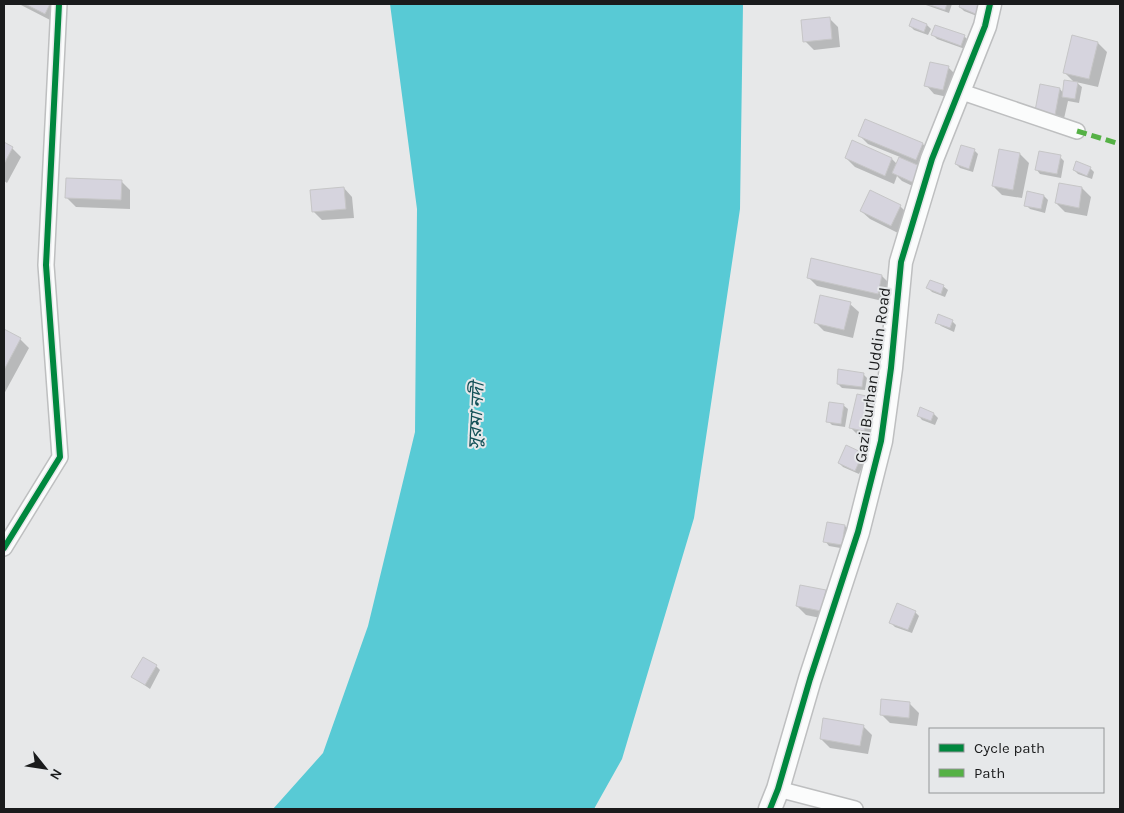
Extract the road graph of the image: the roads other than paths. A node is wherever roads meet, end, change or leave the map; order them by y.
1 (59, 4) edge
2 (990, 4) edge
3 (959, 92) junction
4 (1077, 131) dead end
5 (4, 548) edge
6 (774, 799) edge
7 (855, 809) edge

1 - 5 street
2 - 3 street, Gazi Burhan Uddin Road
3 - 4 street
3 - 6 street, Gazi Burhan Uddin Road
6 - 7 street

